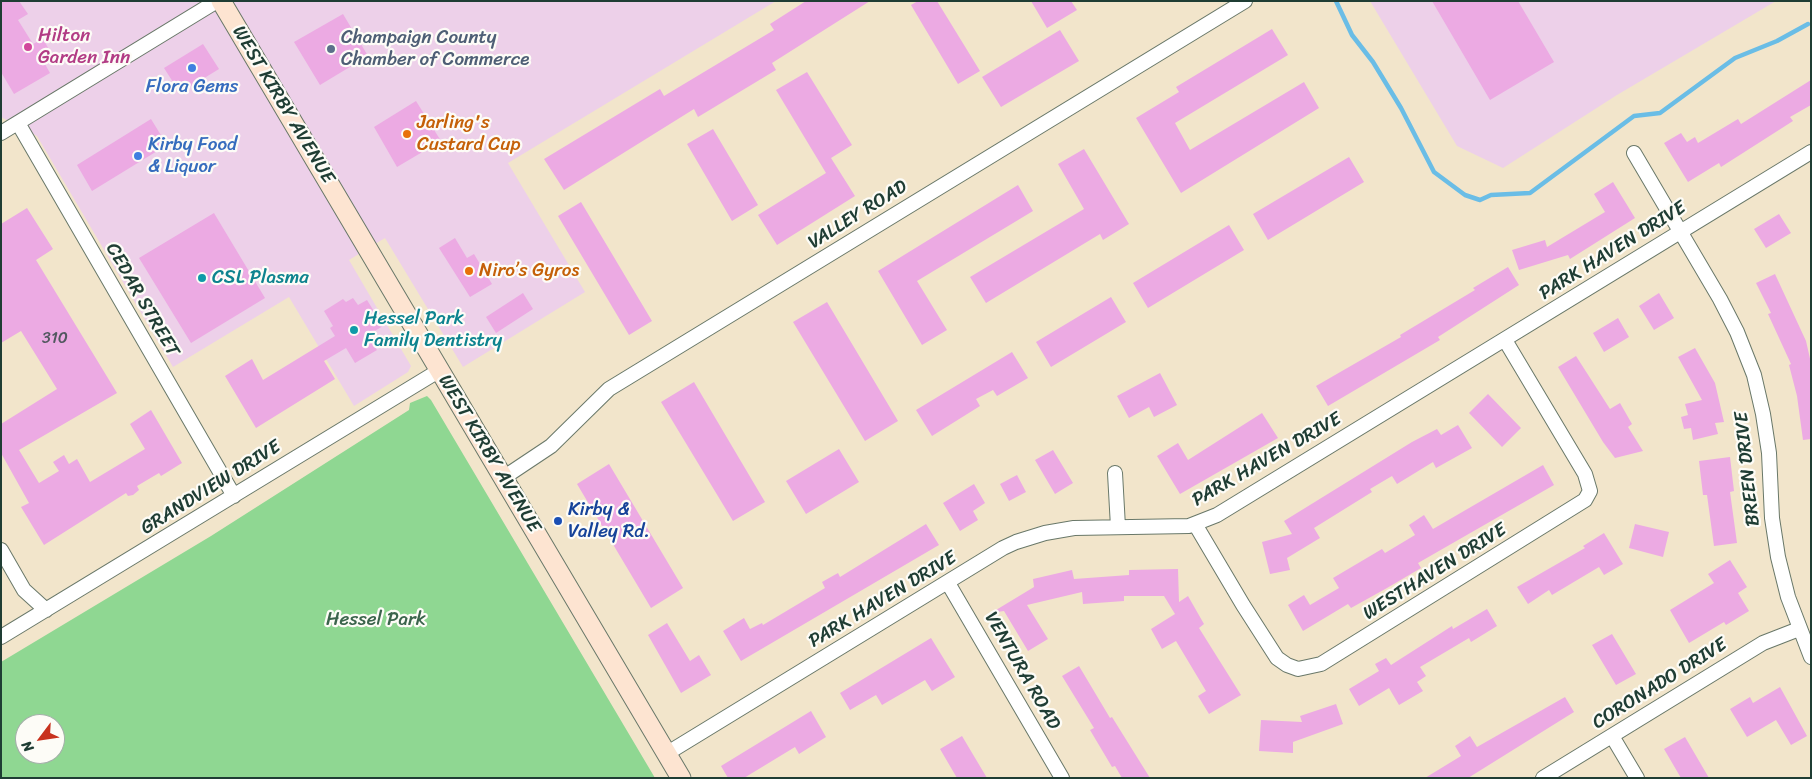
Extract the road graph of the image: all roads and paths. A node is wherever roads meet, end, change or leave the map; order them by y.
1 (217, 1) edge
2 (221, 1) edge
3 (1245, 1) edge
4 (18, 123) junction
5 (1, 133) edge
6 (1811, 152) edge
7 (1634, 153) dead end
8 (1680, 232) junction
9 (1505, 340) junction
10 (440, 370) junction
11 (1115, 474) dead end
12 (503, 478) junction
13 (234, 496) junction
14 (1195, 524) junction
15 (1118, 527) junction
16 (1, 550) edge
17 (948, 583) junction
18 (46, 610) junction
19 (1799, 630) junction
20 (1, 637) edge
21 (1811, 657) edge
22 (1612, 736) junction
23 (666, 754) junction
24 (680, 778) edge
25 (1062, 778) edge
26 (1543, 778) edge
27 (1637, 778) edge

1 - 4 street
2 - 10 main road, WEST KIRBY AVENUE
3 - 12 street, VALLEY ROAD
4 - 5 street
4 - 13 street, CEDAR STREET
6 - 8 street, PARK HAVEN DRIVE
7 - 8 street, BREEN DRIVE
8 - 9 street, PARK HAVEN DRIVE
8 - 19 street, BREEN DRIVE
9 - 14 street, PARK HAVEN DRIVE
9 - 14 street, WESTHAVEN DRIVE
10 - 12 main road, WEST KIRBY AVENUE
10 - 13 street, GRANDVIEW DRIVE
11 - 15 street
12 - 23 main road, WEST KIRBY AVENUE
13 - 18 street, GRANDVIEW DRIVE
14 - 15 street, PARK HAVEN DRIVE
15 - 17 street, PARK HAVEN DRIVE
16 - 18 street
17 - 23 street, PARK HAVEN DRIVE
17 - 25 street, VENTURA ROAD
18 - 20 street, GRANDVIEW DRIVE
19 - 21 street, BREEN DRIVE
19 - 22 street, CORONADO DRIVE
22 - 26 street, CORONADO DRIVE
22 - 27 street
23 - 24 main road, WEST KIRBY AVENUE

